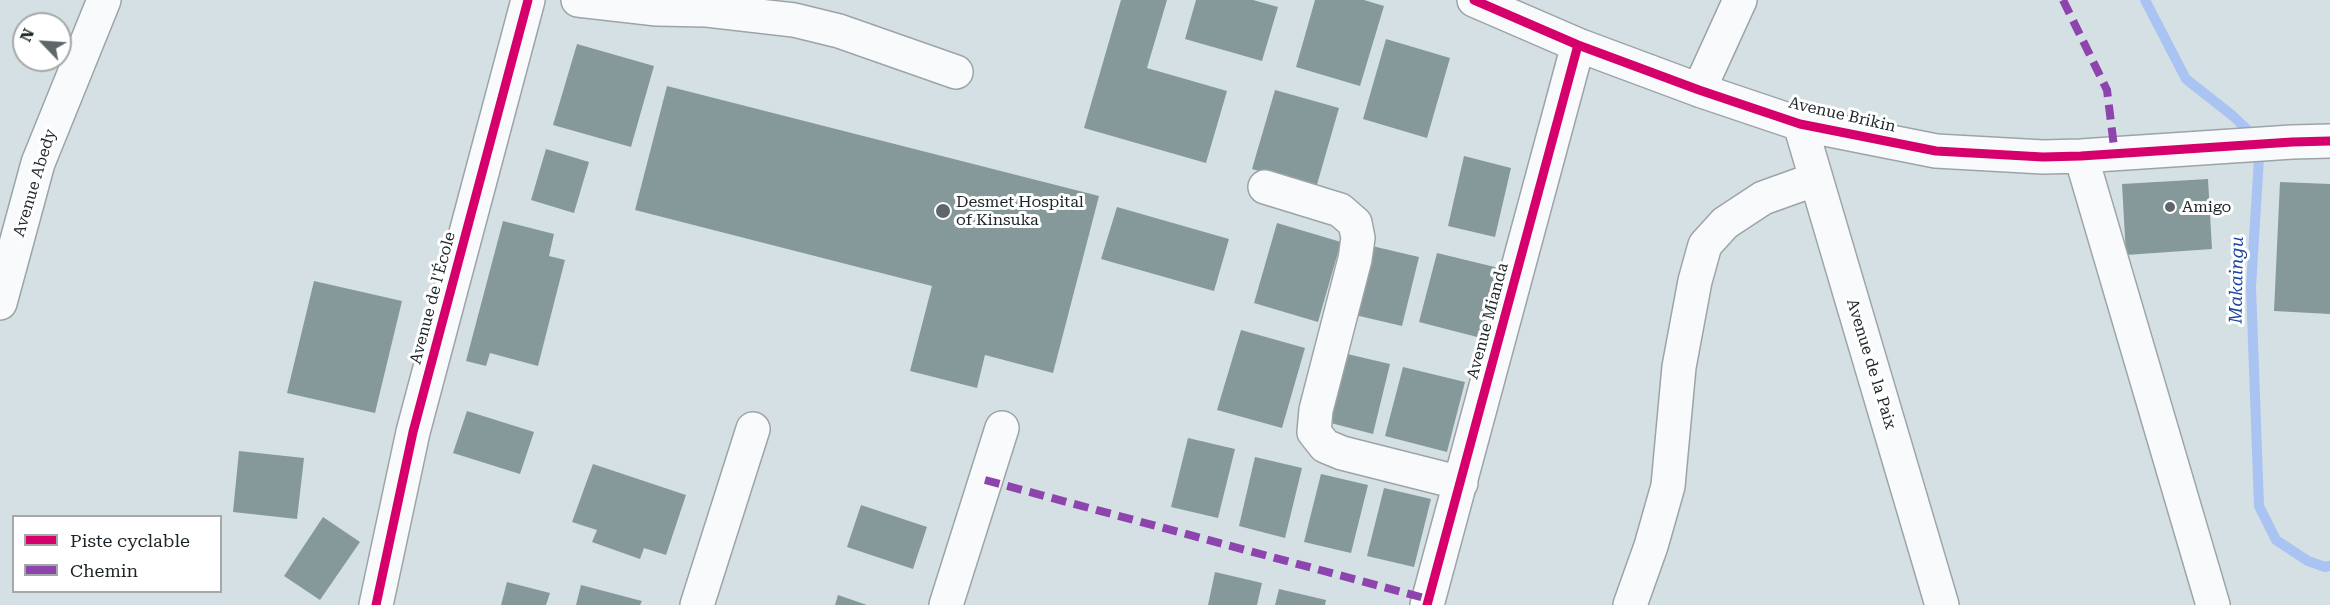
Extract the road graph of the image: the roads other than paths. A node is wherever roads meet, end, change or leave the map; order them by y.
1 (104, 0) edge
2 (528, 0) edge
3 (578, 0) edge
4 (1474, 0) edge
5 (1740, 0) edge
6 (1578, 45) junction
7 (956, 72) dead end
8 (1699, 90) junction
9 (1800, 124) junction
10 (2330, 141) edge
11 (2081, 156) junction
12 (1816, 179) junction
13 (1265, 187) dead end
14 (0, 303) edge
15 (1002, 428) dead end
16 (753, 429) dead end
17 (1461, 483) junction
18 (376, 605) edge
19 (698, 605) edge
20 (946, 605) edge
21 (1427, 605) edge
22 (1630, 605) edge
23 (1942, 605) edge
24 (2213, 605) edge

1 - 14 street, Avenue Abedy
2 - 18 street, Avenue de l'École
3 - 7 street
4 - 6 street, Avenue Brikin
5 - 8 street
6 - 8 street, Avenue Brikin
6 - 17 street, Avenue Mianda
8 - 9 street, Avenue Brikin
9 - 11 street, Avenue Brikin
9 - 12 street, Avenue de la Paix
10 - 11 street, Avenue Brikin
11 - 24 street
12 - 22 street
12 - 23 street, Avenue de la Paix
13 - 17 street
15 - 20 street
16 - 19 street
17 - 21 street, Avenue Mianda

